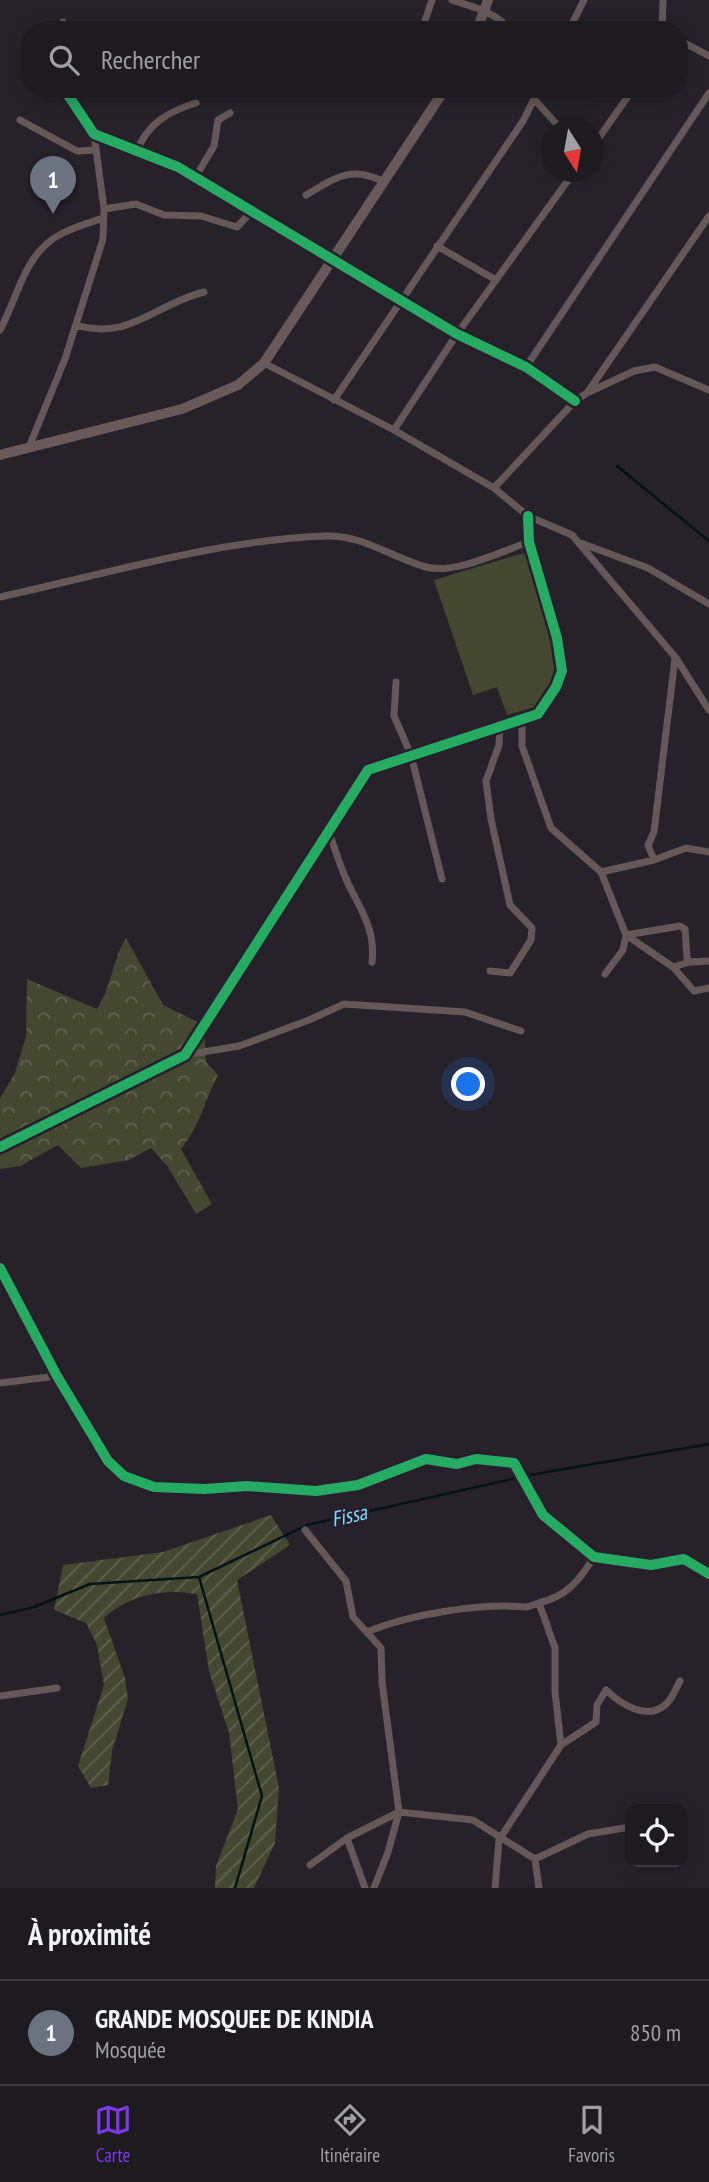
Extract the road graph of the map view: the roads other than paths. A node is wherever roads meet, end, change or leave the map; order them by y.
1 (432, 0) edge
2 (452, 0) edge
3 (584, 0) edge
4 (663, 0) edge
5 (486, 5) edge
6 (425, 21) edge
7 (503, 21) edge
8 (574, 21) edge
9 (662, 21) edge
10 (688, 45) edge
11 (709, 56) edge
12 (709, 93) edge
13 (70, 98) edge
14 (439, 98) edge
15 (627, 98) edge
16 (534, 99) joint
17 (196, 103) dead end
18 (230, 113) dead end
19 (552, 119) edge
20 (20, 120) dead end
21 (604, 130) edge
22 (94, 134) junction
23 (96, 150) junction
24 (137, 151) junction
25 (195, 178) junction
26 (385, 182) junction
27 (567, 182) edge
28 (306, 195) dead end
29 (104, 209) junction
30 (250, 213) junction
31 (709, 216) edge
32 (103, 218) junction
33 (437, 246) junction
34 (333, 261) junction
35 (496, 280) junction
36 (204, 292) dead end
37 (401, 299) junction
38 (76, 325) junction
39 (0, 330) edge
40 (457, 334) junction
41 (264, 363) junction
42 (526, 367) junction
43 (709, 390) edge
44 (587, 393) junction
45 (334, 400) junction
46 (575, 401) junction
47 (394, 430) junction
48 (29, 447) junction
49 (1, 454) edge
50 (494, 488) junction
51 (528, 516) junction
52 (529, 542) junction
53 (578, 542) junction
54 (0, 597) edge
55 (709, 604) edge
56 (676, 658) junction
57 (396, 682) dead end
58 (709, 710) edge
59 (523, 718) junction
60 (500, 724) junction
61 (411, 755) junction
62 (329, 831) junction
63 (709, 852) edge
64 (654, 860) junction
65 (601, 872) junction
66 (442, 879) dead end
67 (626, 935) junction
68 (709, 961) edge
69 (372, 962) dead end
70 (690, 962) junction
71 (673, 967) junction
72 (490, 971) dead end
73 (605, 974) dead end
74 (709, 988) edge
75 (521, 1031) dead end
76 (185, 1055) junction
77 (0, 1147) edge
78 (0, 1268) edge
79 (57, 1376) junction
80 (0, 1383) edge
81 (305, 1530) dead end
82 (594, 1557) junction
83 (709, 1574) edge
84 (539, 1603) junction
85 (367, 1632) junction
86 (680, 1681) dead end
87 (57, 1688) dead end
88 (0, 1696) edge
89 (561, 1745) junction
90 (399, 1812) junction
91 (625, 1828) edge
92 (347, 1838) junction
93 (499, 1840) junction
94 (535, 1859) junction
95 (310, 1865) dead end
96 (365, 1888) edge
97 (373, 1888) edge
98 (495, 1888) edge
99 (539, 1888) edge

1 - 6 street
2 - 5 street
3 - 8 street
4 - 9 street
5 - 7 street
10 - 11 street
12 - 42 street
13 - 22 street
14 - 26 main road
15 - 21 street
16 - 19 street
16 - 33 street
17 - 24 street
18 - 25 street
20 - 23 street
22 - 23 street
22 - 24 street
23 - 29 street
24 - 25 street
25 - 30 street
26 - 28 street
26 - 34 main road
27 - 35 street
29 - 30 street
29 - 32 street
30 - 34 street
31 - 44 street
32 - 38 street
32 - 39 street
33 - 35 street
33 - 37 street
34 - 37 street
34 - 41 main road
35 - 40 street
36 - 38 street
37 - 40 street
37 - 45 street
38 - 48 street
40 - 42 street
40 - 47 street
41 - 45 street
41 - 48 main road
42 - 46 street
43 - 44 street
44 - 46 street
45 - 47 street
46 - 50 street
47 - 50 street
48 - 49 main road
50 - 51 street
51 - 52 street
51 - 53 street
52 - 54 street
52 - 59 street
53 - 55 street
53 - 56 street
56 - 58 street
56 - 64 street
57 - 61 street
59 - 60 street
59 - 65 street
60 - 61 street
60 - 72 street
61 - 62 street
61 - 66 street
62 - 69 street
62 - 76 street
63 - 64 street
64 - 65 street
65 - 67 street
67 - 70 street
67 - 71 street
67 - 73 street
68 - 70 street
70 - 71 street
71 - 74 street
75 - 76 street
76 - 77 street
78 - 79 street
79 - 80 street
79 - 82 street
81 - 85 street
82 - 83 street
82 - 84 street
84 - 85 street
84 - 89 street
85 - 90 street
86 - 89 street
87 - 88 street
89 - 93 street
90 - 92 street
90 - 93 street
90 - 97 street
91 - 94 street
92 - 95 street
92 - 96 street
93 - 94 street
93 - 98 street
94 - 99 street

